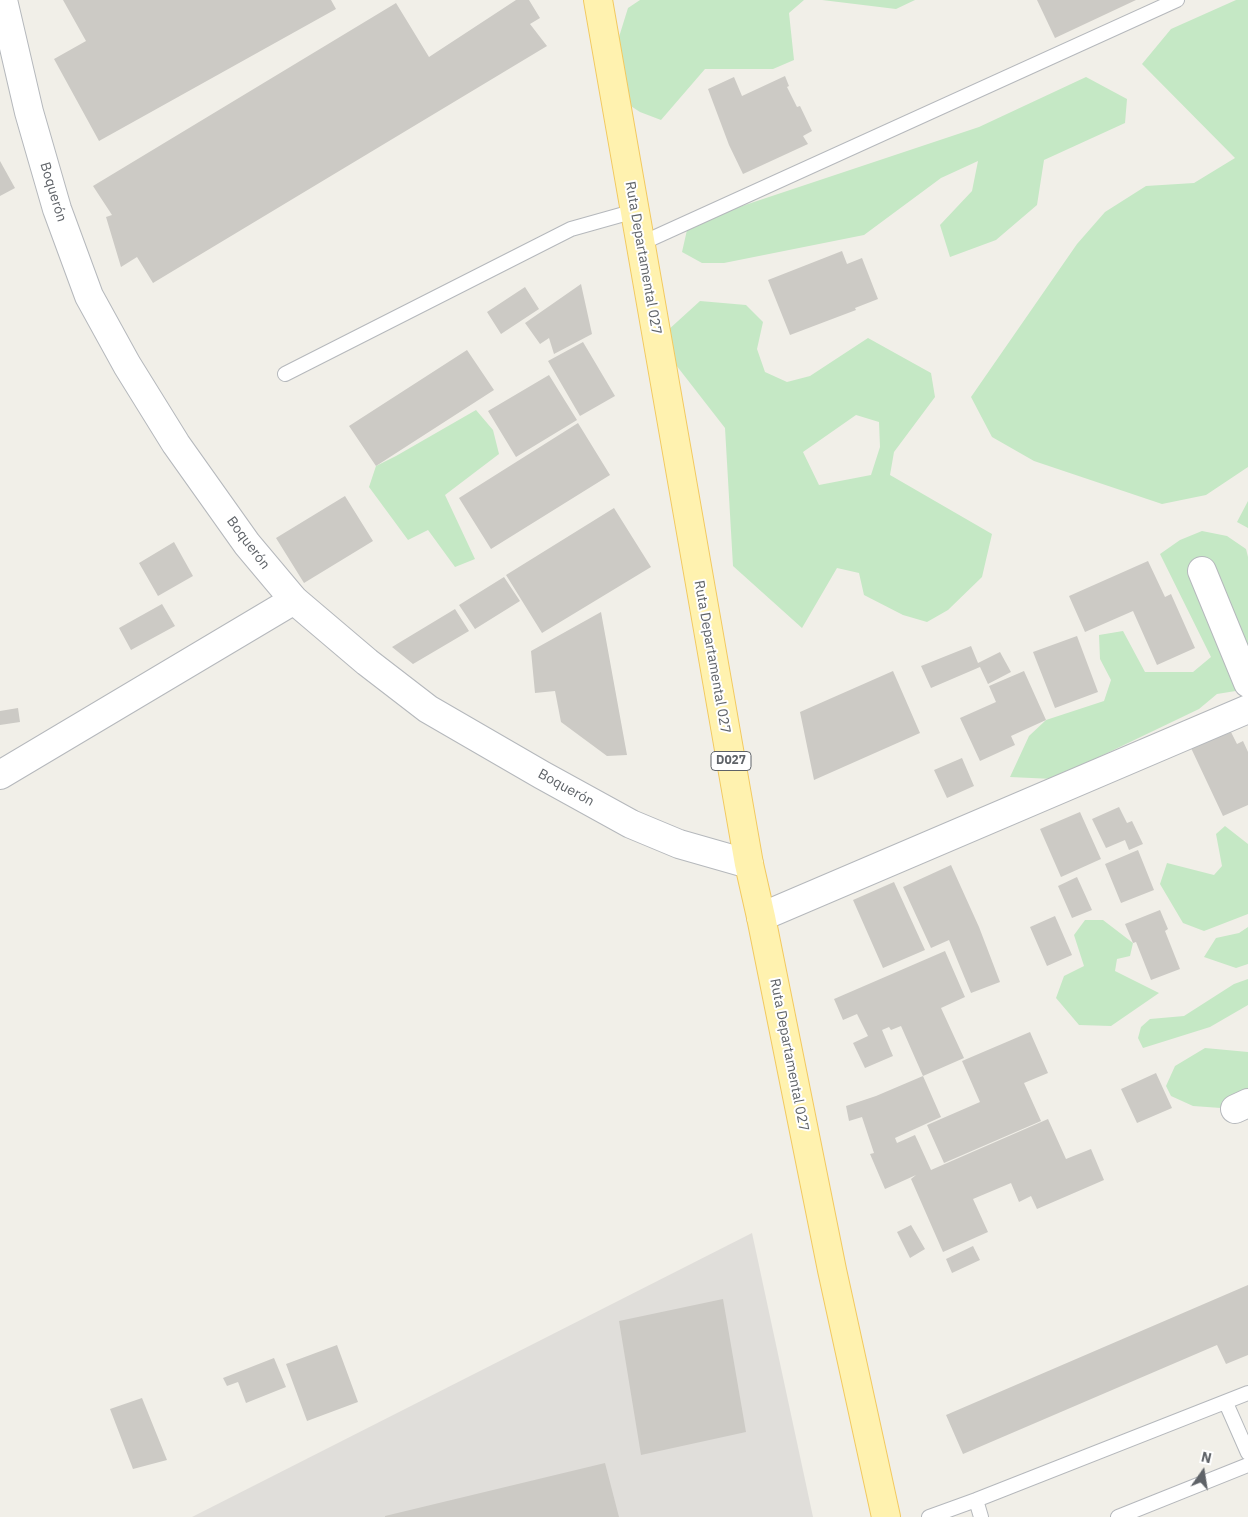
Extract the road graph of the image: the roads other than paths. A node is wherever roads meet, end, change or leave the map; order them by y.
1 (3, 0) edge
2 (598, 0) edge
3 (1177, 0) edge
4 (635, 211) junction
5 (640, 242) junction
6 (285, 374) dead end
7 (1202, 571) dead end
8 (294, 600) junction
9 (1248, 683) edge
10 (1248, 709) edge
11 (0, 775) edge
12 (749, 864) junction
13 (761, 917) junction
14 (1248, 1393) edge
15 (1226, 1403) junction
16 (1248, 1453) edge
17 (1248, 1465) edge
18 (976, 1500) junction
19 (886, 1517) edge
20 (929, 1517) edge
21 (981, 1517) edge
22 (1118, 1517) edge

1 - 8 street, Boquerón
2 - 4 main road, Ruta Departamental 027 / D027
3 - 5 lane
4 - 5 main road, Ruta Departamental 027 / D027
4 - 6 lane
5 - 12 main road, Ruta Departamental 027 / D027
7 - 9 street
8 - 11 street
8 - 12 street, Boquerón
10 - 13 street
12 - 13 main road, Ruta Departamental 027 / D027
13 - 19 main road, Ruta Departamental 027 / D027
14 - 15 lane
15 - 16 lane
15 - 18 lane
17 - 22 lane
18 - 20 lane
18 - 21 lane

